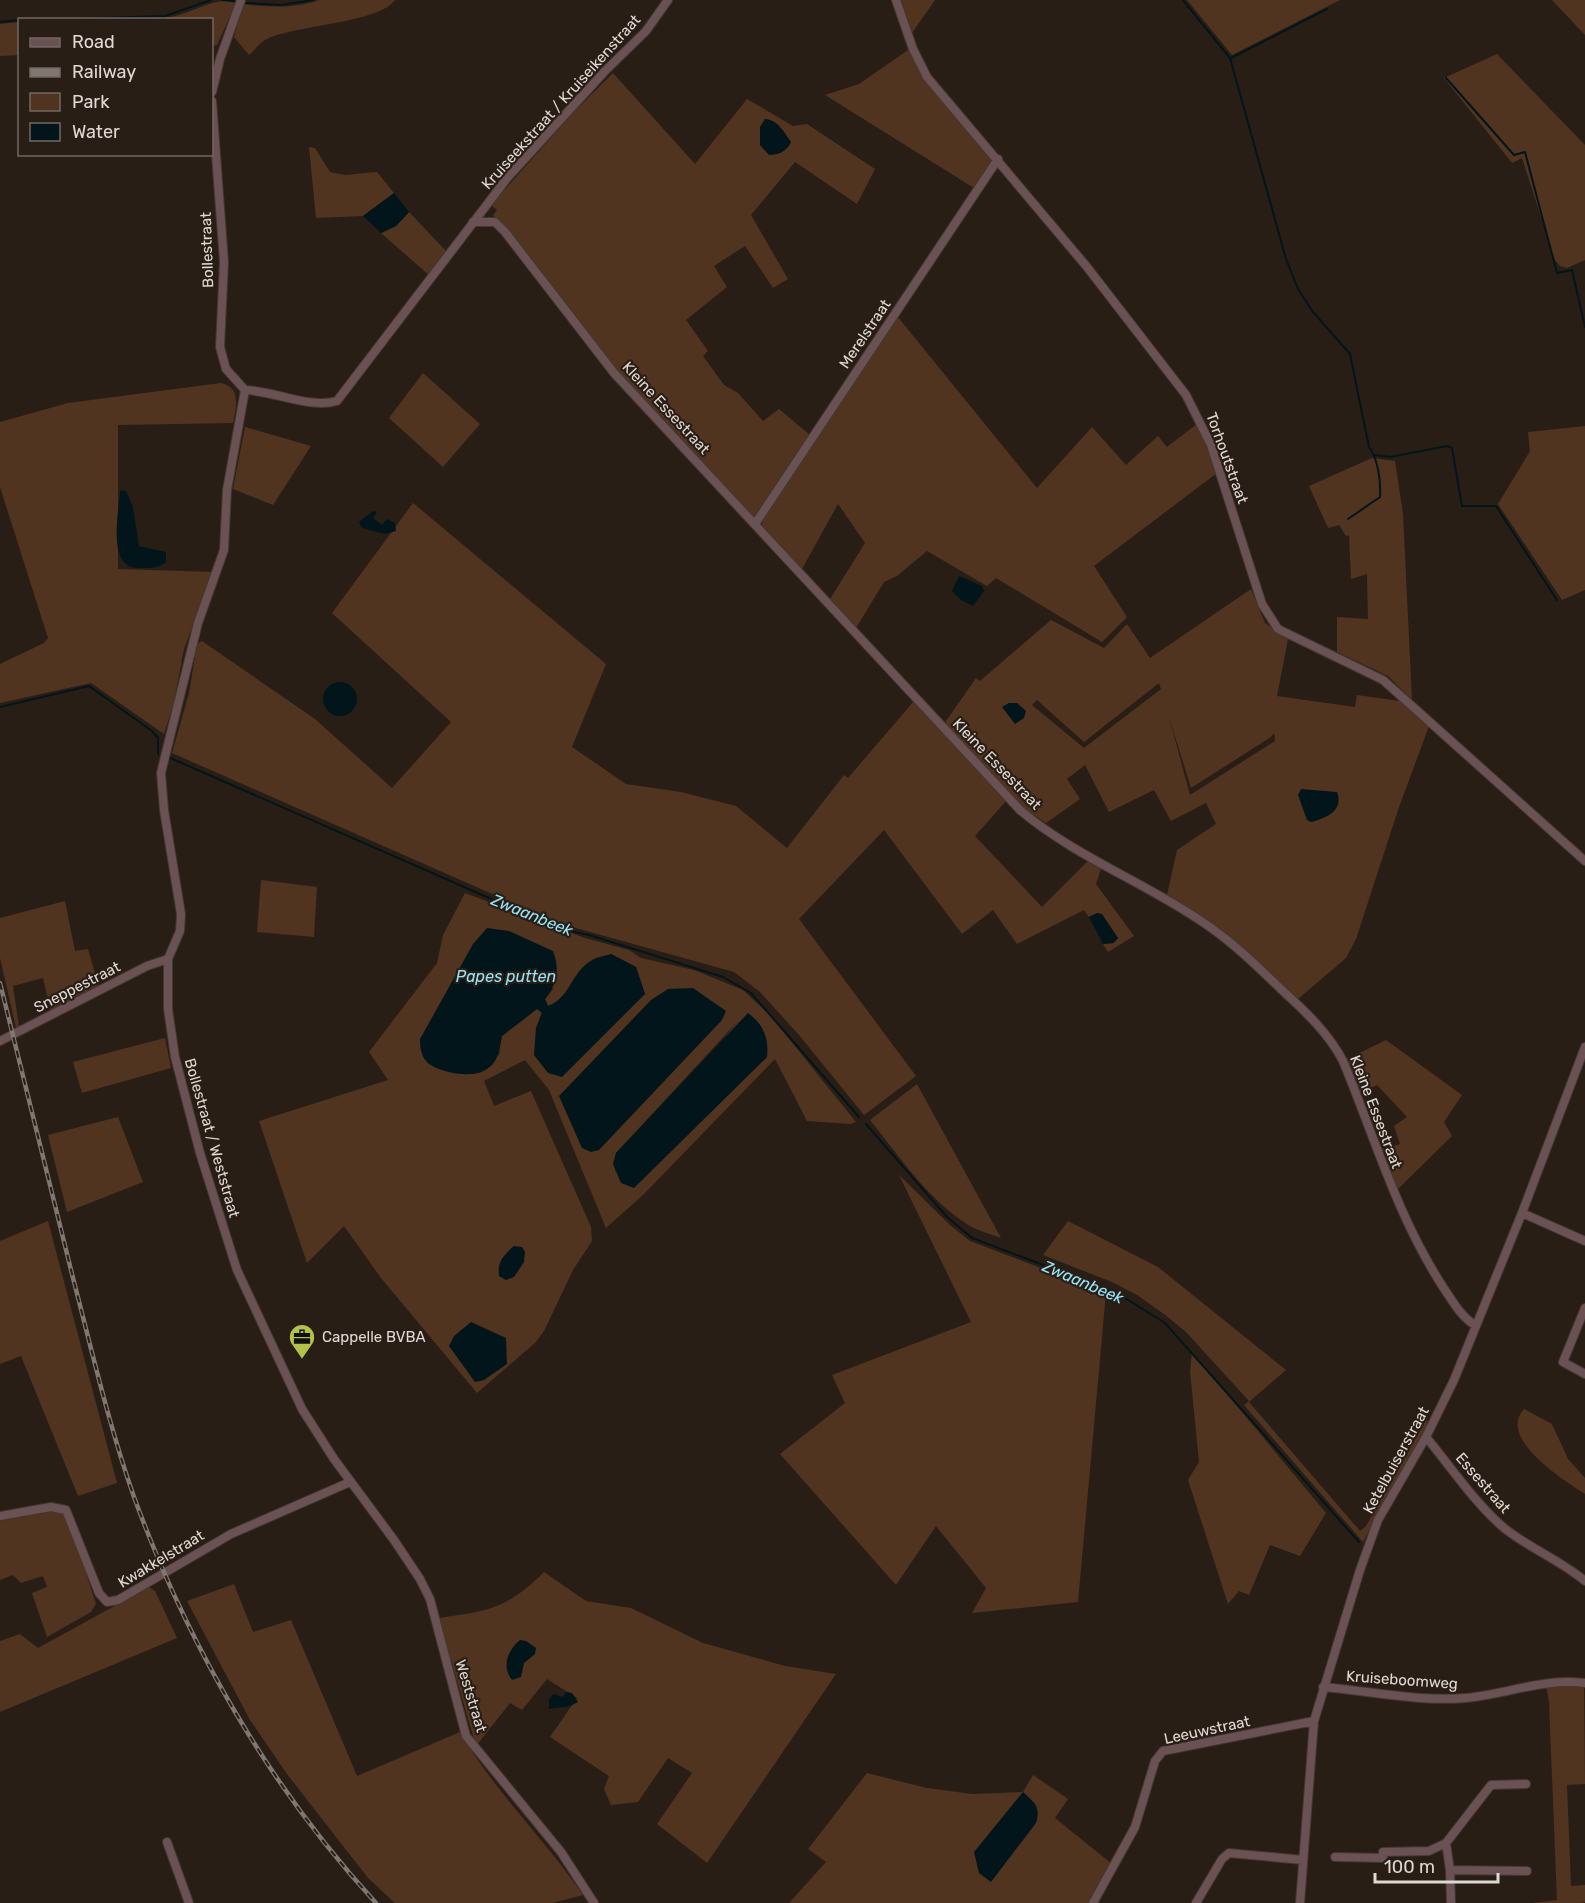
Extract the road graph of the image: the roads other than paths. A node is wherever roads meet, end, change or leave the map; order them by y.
1 (241, 0) edge
2 (668, 0) edge
3 (897, 0) edge
4 (213, 88) edge
5 (213, 114) edge
6 (998, 159) junction
7 (473, 222) junction
8 (245, 390) junction
9 (755, 524) junction
10 (1585, 861) edge
11 (168, 959) junction
12 (0, 1041) edge
13 (1585, 1047) edge
14 (1522, 1213) junction
15 (1585, 1240) edge
16 (1585, 1308) edge
17 (1475, 1325) junction
18 (1585, 1374) edge
19 (1426, 1437) junction
20 (350, 1482) junction
21 (0, 1516) edge
22 (1585, 1581) edge
23 (1585, 1683) edge
24 (1323, 1687) junction
25 (1314, 1721) junction
26 (1526, 1784) dead end
27 (167, 1842) dead end
28 (1446, 1843) junction
29 (1335, 1857) dead end
30 (1304, 1860) junction
31 (1450, 1870) junction
32 (1527, 1871) dead end
33 (189, 1903) edge
34 (594, 1903) edge
35 (1093, 1903) edge
36 (1196, 1903) edge
37 (1300, 1903) edge
38 (1451, 1903) edge

1 - 4 street
2 - 7 street, Kruiseekstraat / Kruiseikenstraat
3 - 6 street, Torhoutstraat
5 - 8 street, Bollestraat
6 - 9 street, Merelstraat
6 - 10 street, Torhoutstraat
7 - 8 street, Kruiseekstraat / Kruiseikenstraat
7 - 9 street, Kleine Essestraat
8 - 11 street, Bollestraat / Weststraat
9 - 17 street, Kleine Essestraat
11 - 12 street, Sneppestraat
11 - 20 street, Bollestraat / Weststraat
13 - 14 street, Ketelbuiserstraat
14 - 15 street
14 - 17 street, Ketelbuiserstraat
16 - 18 street
17 - 19 street, Ketelbuiserstraat
19 - 22 street, Essestraat
19 - 24 street, Ketelbuiserstraat
20 - 21 street, Kwakkelstraat
20 - 34 street, Weststraat
23 - 24 street, Kruiseboomweg
24 - 25 street, Ketelbuiserstraat
25 - 30 street, Ketelbuiserstraat
25 - 35 street, Leeuwstraat
26 - 28 street
27 - 33 street
28 - 29 street
28 - 31 street
30 - 36 street
30 - 37 street, Ketelbuiserstraat
31 - 32 street
31 - 38 street

